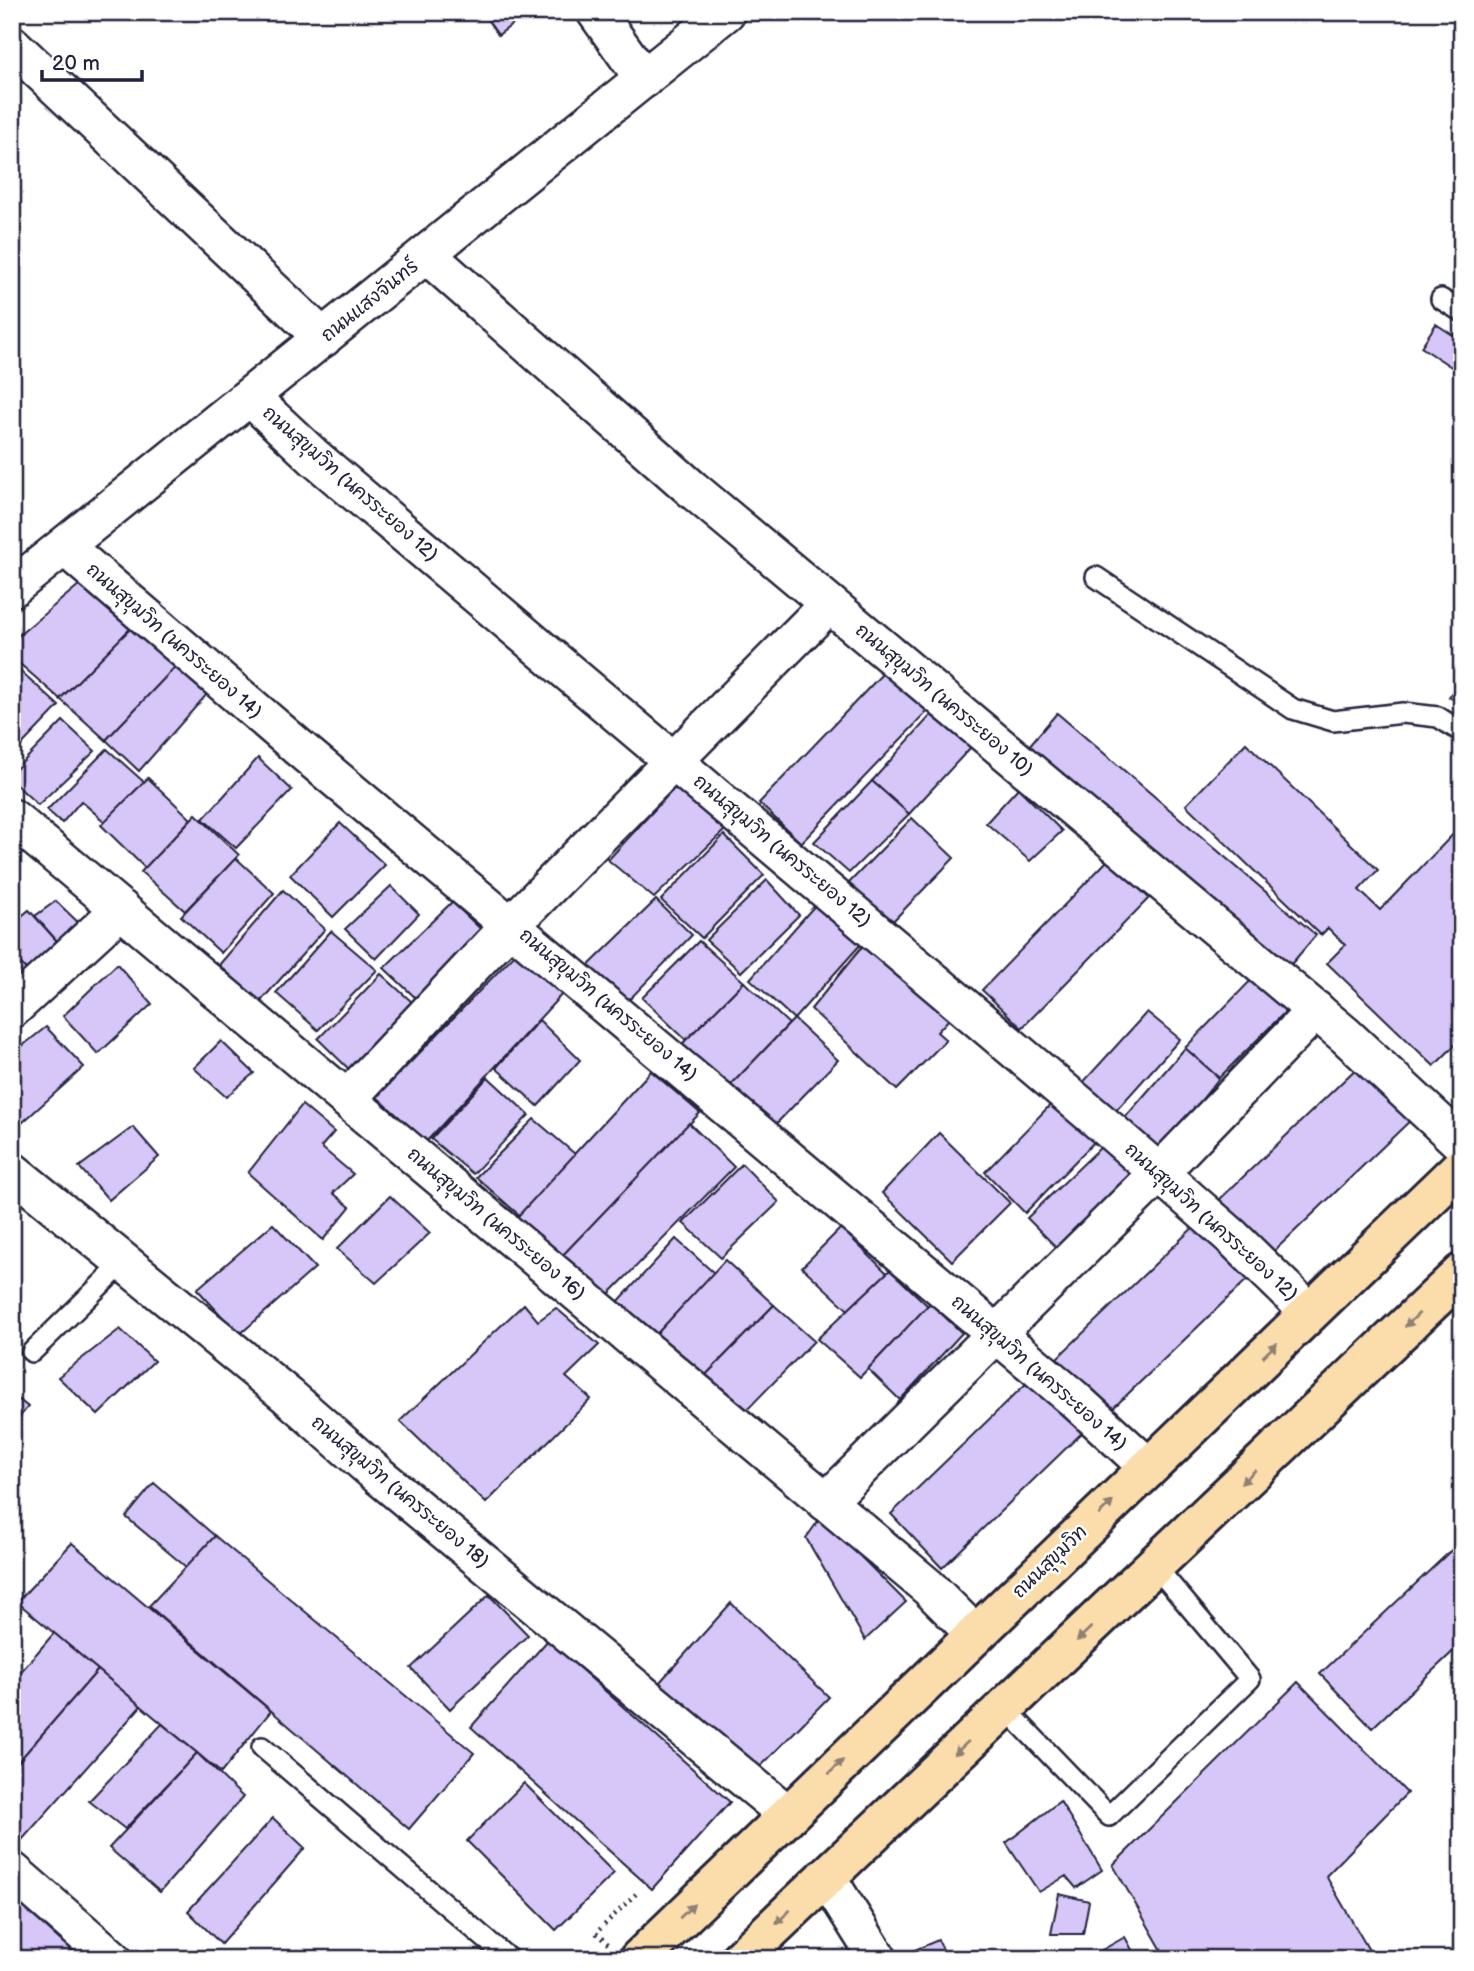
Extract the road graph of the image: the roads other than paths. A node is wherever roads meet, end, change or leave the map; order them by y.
1 (596, 12) edge
2 (726, 12) edge
3 (12, 46) edge
4 (644, 79) junction
5 (427, 255) junction
6 (1441, 299) dead end
7 (1462, 312) edge
8 (323, 338) junction
9 (250, 397) junction
10 (65, 547) junction
11 (1096, 577) dead end
12 (12, 588) edge
13 (829, 604) junction
14 (1462, 732) edge
15 (675, 760) junction
16 (12, 818) edge
17 (121, 909) junction
18 (511, 925) junction
19 (12, 1009) edge
20 (1316, 1010) junction
21 (347, 1099) junction
22 (1462, 1144) edge
23 (1462, 1166) edge
24 (12, 1171) edge
25 (1159, 1173) junction
26 (124, 1264) junction
27 (1462, 1273) edge
28 (1309, 1312) junction
29 (995, 1334) junction
30 (32, 1352) dead end
31 (1148, 1467) junction
32 (826, 1502) junction
33 (1155, 1566) junction
34 (975, 1634) junction
35 (1005, 1708) junction
36 (262, 1747) dead end
37 (787, 1814) junction
38 (12, 1871) edge
39 (826, 1876) junction
40 (113, 1959) edge
41 (509, 1959) edge
42 (639, 1959) edge
43 (740, 1959) edge
44 (878, 1959) edge

1 - 4 street
2 - 4 street, ถนนแสงจันทร์
3 - 8 street
4 - 5 street, ถนนแสงจันทร์
5 - 8 street, ถนนแสงจันทร์
5 - 13 street, ถนนสุขุมวิท (นครระยอง 10)
6 - 7 lane
8 - 9 street, ถนนแสงจันทร์
9 - 10 street, ถนนแสงจันทร์
9 - 15 street, ถนนสุขุมวิท (นครระยอง 12)
10 - 12 street, ถนนแสงจันทร์
10 - 18 street, ถนนสุขุมวิท (นครระยอง 14)
11 - 14 lane
13 - 15 street
13 - 20 street, ถนนสุขุมวิท (นครระยอง 10)
15 - 18 street
15 - 25 street, ถนนสุขุมวิท (นครระยอง 12)
16 - 17 street, ถนนสุขุมวิท (นครระยอง 16)
17 - 19 street
17 - 21 street, ถนนสุขุมวิท (นครระยอง 16)
18 - 21 street
18 - 29 street, ถนนสุขุมวิท (นครระยอง 14)
20 - 22 street, ถนนสุขุมวิท (นครระยอง 10)
20 - 25 street
21 - 32 street, ถนนสุขุมวิท (นครระยอง 16)
23 - 28 main road, ถนนสุขุมวิท
24 - 26 street, ถนนสุขุมวิท (นครระยอง 18)
25 - 28 street, ถนนสุขุมวิท (นครระยอง 12)
25 - 29 street
26 - 30 lane
26 - 37 street, ถนนสุขุมวิท (นครระยอง 18)
27 -> 33 main road
31 -> 28 main road, ถนนสุขุมวิท
29 - 31 street, ถนนสุขุมวิท (นครระยอง 14)
29 - 32 street
34 -> 31 main road, ถนนสุขุมวิท
32 - 34 street, ถนนสุขุมวิท (นครระยอง 16)
33 -> 35 main road
33 - 35 lane
37 -> 34 main road, ถนนสุขุมวิท
35 -> 39 main road
36 - 41 lane
42 -> 37 main road, ถนนสุขุมวิท
38 - 40 street
39 -> 43 main road
39 - 44 street

